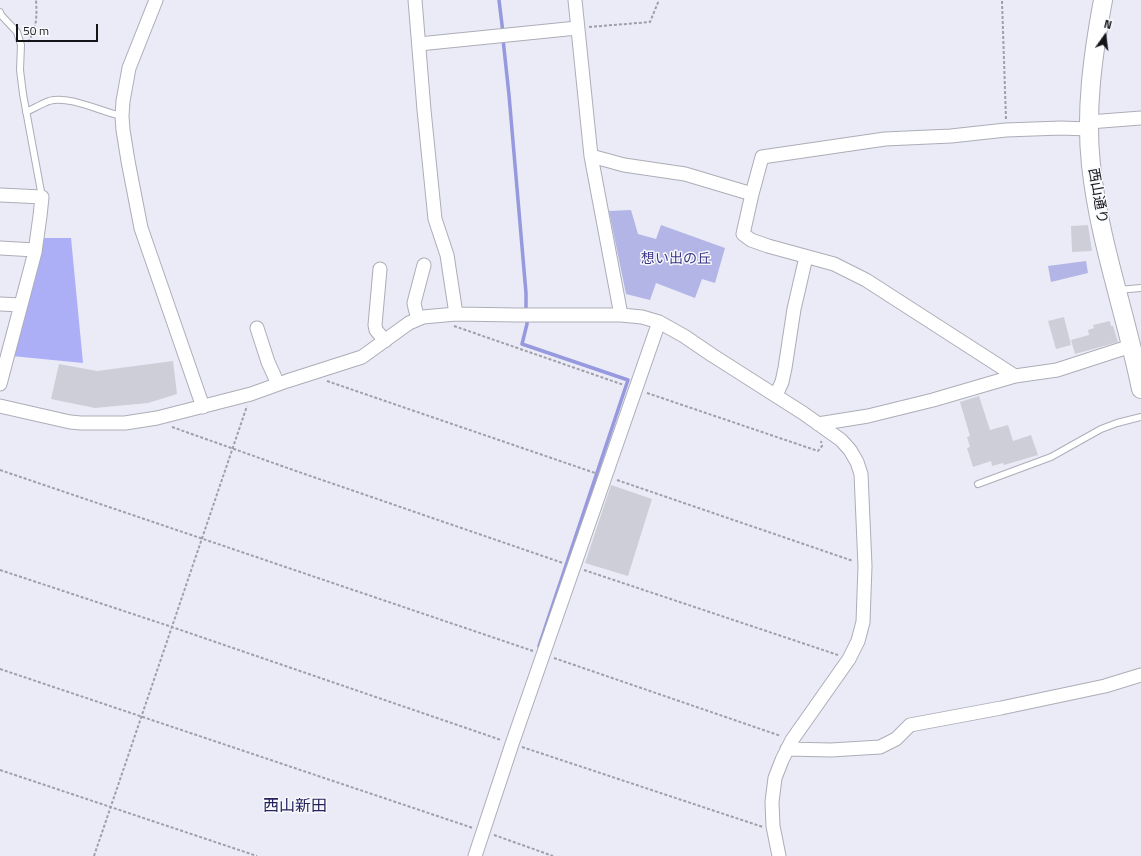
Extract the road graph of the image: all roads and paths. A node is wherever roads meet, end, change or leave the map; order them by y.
1 (36, 0) edge
2 (156, 0) edge
3 (415, 0) edge
4 (575, 0) edge
5 (659, 0) edge
6 (1103, 0) edge
7 (1002, 1) dead end
8 (0, 12) edge
9 (577, 28) junction
10 (419, 44) junction
11 (20, 55) junction
12 (26, 112) junction
13 (122, 116) junction
14 (1141, 118) edge
15 (1089, 125) junction
16 (1006, 130) junction
17 (591, 156) junction
18 (752, 194) junction
19 (0, 195) edge
20 (42, 197) junction
21 (0, 248) edge
22 (35, 250) junction
23 (806, 257) junction
24 (424, 265) dead end
25 (380, 269) dead end
26 (1141, 288) edge
27 (1117, 290) junction
28 (0, 304) edge
29 (21, 305) junction
30 (456, 314) junction
31 (621, 315) junction
32 (418, 319) junction
33 (659, 322) junction
34 (257, 328) dead end
35 (385, 341) junction
36 (1131, 346) junction
37 (3, 363) edge
38 (308, 374) junction
39 (1015, 376) junction
40 (0, 384) edge
41 (278, 384) junction
42 (1141, 389) edge
43 (251, 394) junction
44 (776, 395) junction
45 (0, 406) edge
46 (202, 406) junction
47 (1141, 417) edge
48 (158, 418) junction
49 (818, 424) junction
50 (233, 448) junction
51 (0, 470) edge
52 (606, 476) junction
53 (978, 484) dead end
54 (202, 538) junction
55 (865, 566) junction
56 (574, 567) junction
57 (0, 570) edge
58 (172, 627) junction
59 (544, 655) junction
60 (849, 659) junction
61 (0, 669) edge
62 (1141, 675) edge
63 (141, 717) junction
64 (512, 744) junction
65 (789, 744) junction
66 (0, 770) edge
67 (110, 807) junction
68 (772, 826) junction
69 (483, 832) junction
70 (94, 856) edge
71 (257, 856) edge
72 (475, 856) edge
73 (553, 856) edge
74 (779, 856) edge

1 - 11 path
2 - 13 street
3 - 10 street
4 - 9 street
5 - 9 path
6 - 15 street, 西山通り
7 - 16 path
8 - 11 lane
9 - 10 street
9 - 17 street
10 - 30 street
11 - 12 lane
12 - 13 lane
12 - 20 lane
13 - 46 street
14 - 15 street
15 - 16 street
15 - 27 street, 西山通り
16 - 18 street
17 - 18 street
17 - 31 street
18 - 23 street
19 - 20 street
20 - 22 street
21 - 22 street
22 - 29 street
23 - 39 street
23 - 44 street
24 - 32 street
25 - 35 street
26 - 27 lane
27 - 36 street, 西山通り
28 - 29 street
29 - 37 street
30 - 31 street
30 - 32 street
31 - 33 street
32 - 35 street
33 - 44 street
33 - 52 street
34 - 41 street
35 - 38 street
36 - 39 street
36 - 42 street, 西山通り
37 - 40 street
38 - 41 street
38 - 52 path
39 - 49 street
41 - 43 street
43 - 46 street
43 - 50 path
44 - 49 street
45 - 48 street
46 - 48 street
47 - 53 lane
48 - 50 path
49 - 55 street
50 - 54 path
50 - 56 path
51 - 54 path
52 - 55 path
52 - 56 street
54 - 58 path
54 - 59 path
55 - 60 street
56 - 59 street
56 - 60 path
57 - 58 path
58 - 63 path
58 - 64 path
59 - 64 street
59 - 65 path
60 - 65 street
61 - 63 path
62 - 65 street
63 - 67 path
63 - 69 path
64 - 68 path
64 - 69 street
65 - 68 street
66 - 67 path
67 - 70 path
67 - 71 path
68 - 74 street
69 - 72 street
69 - 73 path

